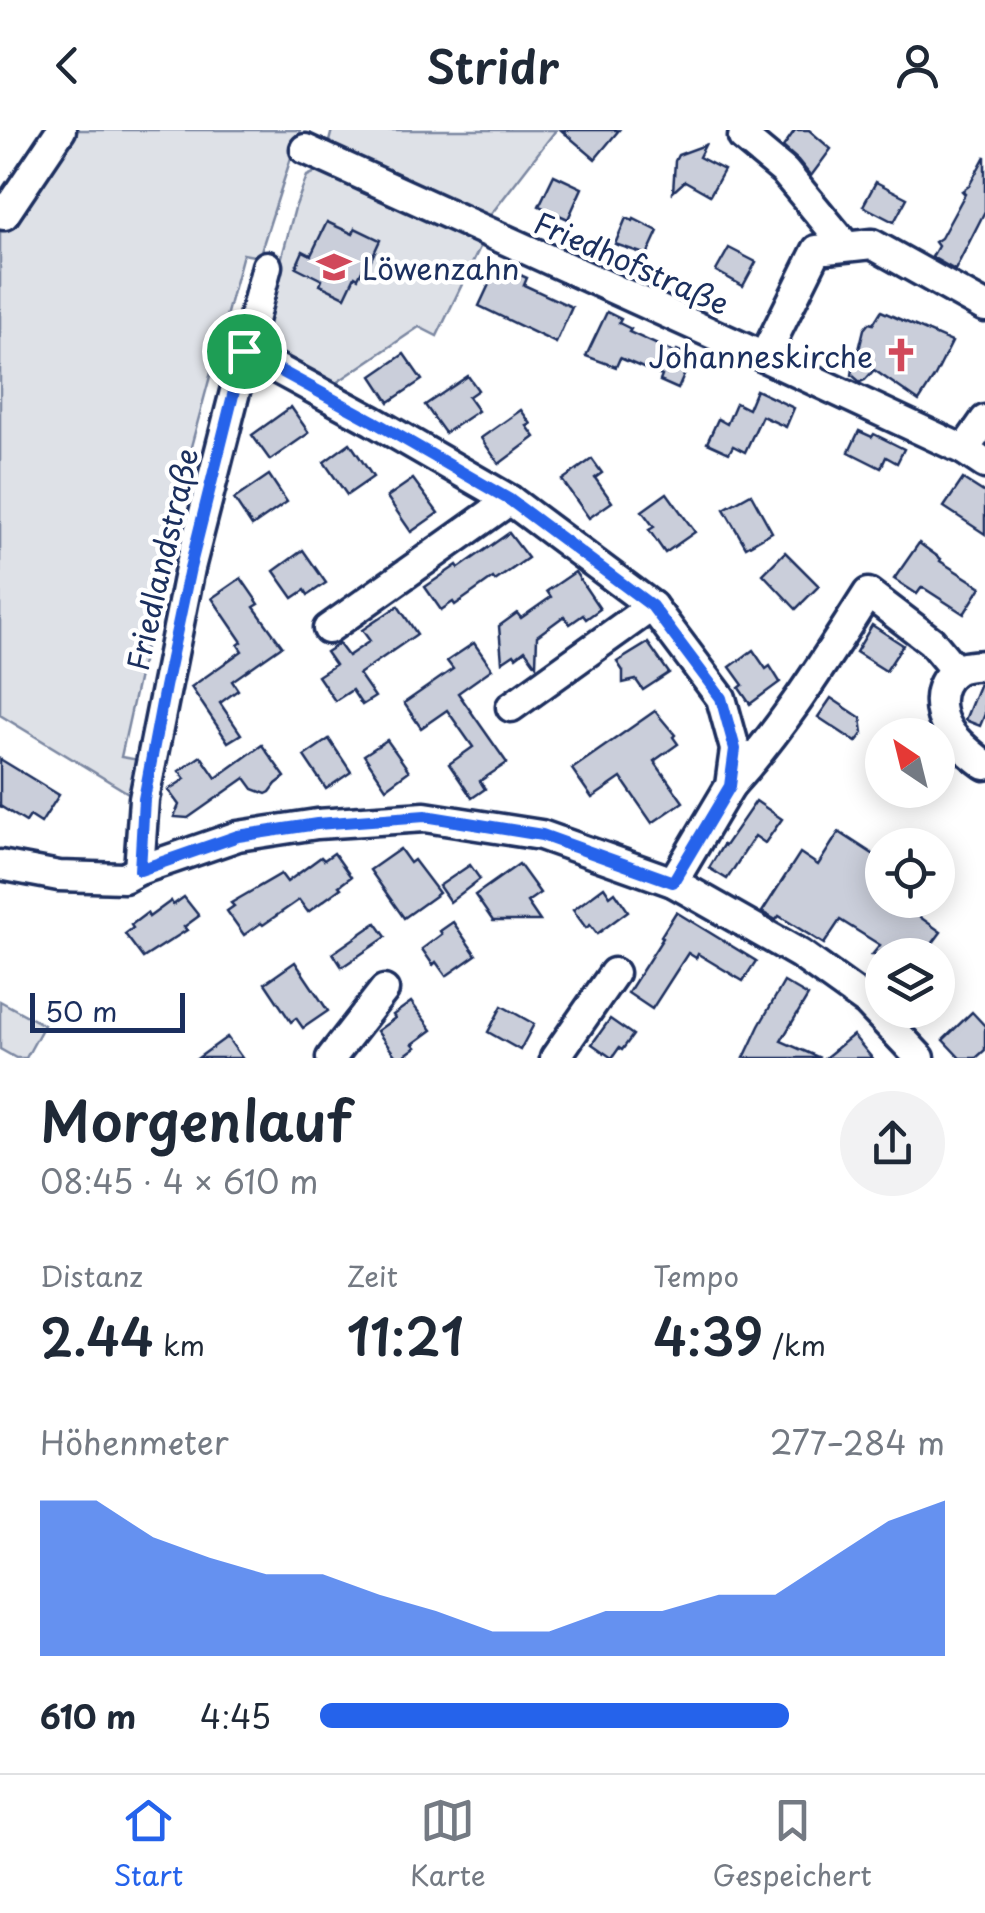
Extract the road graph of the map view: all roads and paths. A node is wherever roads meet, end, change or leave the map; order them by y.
1 (61, 130) edge
2 (742, 138) dead end
3 (305, 148) dead end
4 (1, 216) edge
5 (846, 246) junction
6 (266, 266) dead end
7 (985, 308) edge
8 (244, 351) junction
9 (764, 357) junction
10 (985, 420) edge
11 (974, 458) edge
12 (510, 500) junction
13 (652, 606) junction
14 (328, 629) dead end
15 (985, 665) edge
16 (955, 670) junction
17 (511, 707) dead end
18 (985, 765) edge
19 (730, 786) junction
20 (0, 865) edge
21 (140, 870) junction
22 (673, 882) junction
23 (614, 972) dead end
24 (384, 990) dead end
25 (918, 1057) edge
26 (331, 1058) edge
27 (555, 1058) edge

1 - 4 street
2 - 5 street
3 - 9 street, Friedhofstraße
5 - 7 street
5 - 9 street
6 - 8 street, Friedlandstraße
8 - 12 street
8 - 21 street, Friedlandstraße
9 - 11 street, Friedhofstraße
10 - 11 street
12 - 13 street
12 - 14 street
13 - 17 street
13 - 19 street
15 - 16 street
16 - 18 street
16 - 19 street
19 - 22 street
20 - 21 street
21 - 22 street
22 - 25 street
23 - 27 street
24 - 26 street

